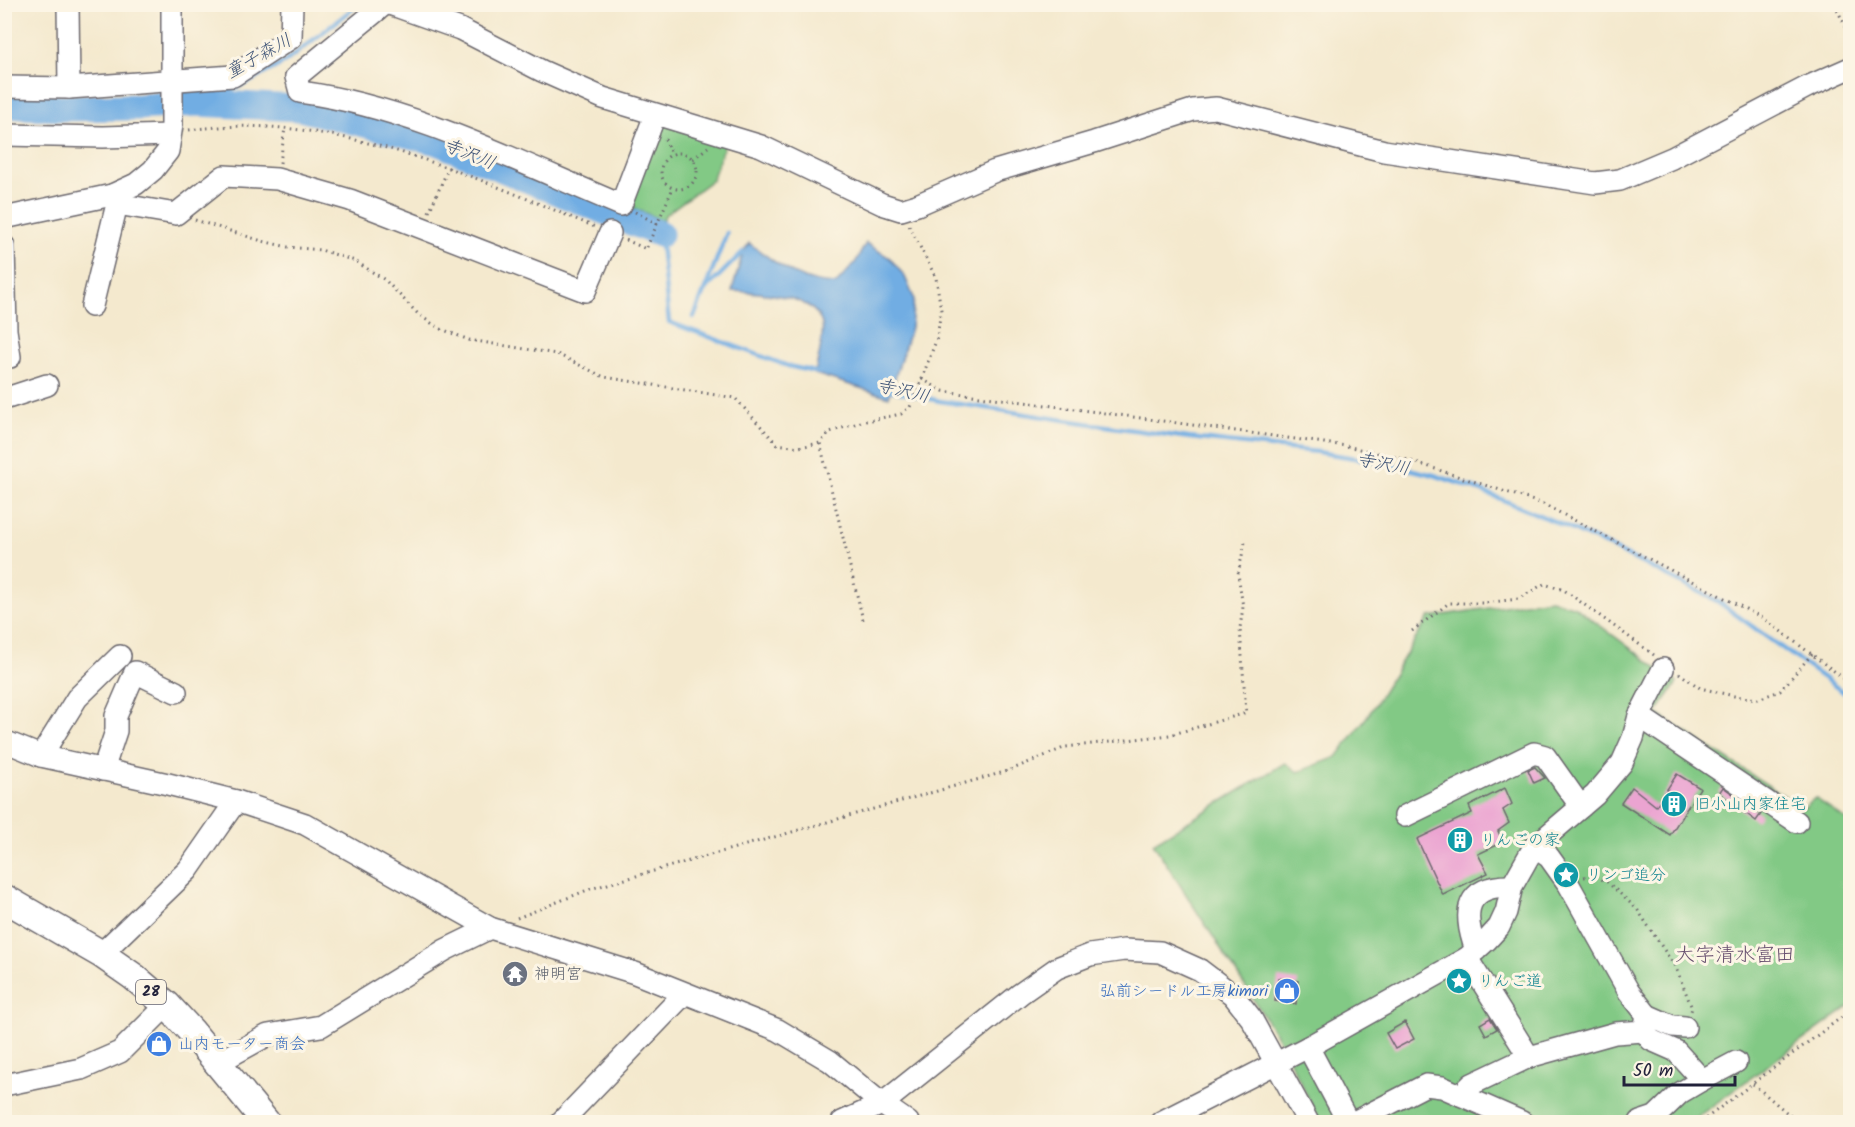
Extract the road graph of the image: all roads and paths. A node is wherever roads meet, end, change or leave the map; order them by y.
1 (68, 4) edge
2 (172, 4) edge
3 (292, 4) edge
4 (388, 4) edge
5 (1835, 4) edge
6 (1851, 38) edge
7 (1851, 68) edge
8 (4, 87) edge
9 (171, 87) junction
10 (69, 88) junction
11 (655, 115) junction
12 (285, 128) junction
13 (171, 130) junction
14 (4, 135) edge
15 (449, 167) junction
16 (277, 179) junction
17 (673, 188) junction
18 (115, 199) junction
19 (621, 205) junction
20 (901, 210) junction
21 (176, 214) junction
22 (4, 218) edge
23 (658, 224) junction
24 (423, 228) junction
25 (609, 233) junction
26 (4, 246) edge
27 (92, 306) dead end
28 (10, 357) dead end
29 (922, 379) junction
30 (47, 385) dead end
31 (4, 399) edge
32 (820, 443) junction
33 (1245, 542) dead end
34 (863, 620) dead end
35 (1413, 631) dead end
36 (1812, 654) junction
37 (120, 656) dead end
38 (1666, 667) junction
39 (1851, 683) edge
40 (176, 692) dead end
41 (1639, 716) junction
42 (4, 741) edge
43 (41, 756) junction
44 (103, 770) junction
45 (236, 801) junction
46 (1581, 807) junction
47 (1405, 816) dead end
48 (1797, 822) dead end
49 (1534, 846) junction
50 (1569, 885) junction
51 (1512, 886) junction
52 (4, 898) edge
53 (490, 928) junction
54 (102, 954) junction
55 (1471, 954) junction
56 (684, 994) junction
57 (167, 1005) junction
58 (1851, 1011) edge
59 (1646, 1023) junction
60 (1685, 1027) joint
61 (1308, 1047) junction
62 (1529, 1057) junction
63 (1736, 1062) dead end
64 (217, 1063) junction
65 (1275, 1064) junction
66 (1702, 1080) junction
67 (1754, 1084) junction
68 (4, 1086) edge
69 (1461, 1095) junction
70 (882, 1104) junction
71 (266, 1122) edge
72 (561, 1122) edge
73 (842, 1122) edge
74 (908, 1122) edge
75 (1161, 1122) edge
76 (1308, 1122) edge
77 (1348, 1122) edge
78 (1354, 1122) edge
79 (1522, 1122) edge
80 (1640, 1122) edge
81 (1701, 1122) edge
82 (1798, 1122) edge

1 - 10 street
2 - 9 street
3 - 9 street
4 - 11 street
4 - 19 street
5 - 6 path
7 - 20 street
8 - 10 street
9 - 10 street
9 - 13 street
11 - 19 street
11 - 20 street
12 - 13 path
12 - 15 path
12 - 16 path
13 - 14 street
13 - 18 street
15 - 24 path
15 - 25 path
16 - 21 street
16 - 24 street
17 - 17 path
17 - 23 path
18 - 21 street
18 - 22 street
18 - 27 street
19 - 23 path
20 - 29 path
21 - 32 path
23 - 25 path
24 - 25 street
26 - 28 street
29 - 32 path
29 - 36 path
30 - 31 street
32 - 34 path
33 - 53 path
35 - 38 path
36 - 38 path
36 - 39 path
37 - 43 street
38 - 41 street
40 - 44 street
41 - 46 street
41 - 48 street
42 - 43 street
43 - 44 street
44 - 45 street
45 - 53 street
45 - 54 street
46 - 47 street
46 - 49 street
49 - 50 street
49 - 51 street
50 - 59 street
50 - 60 path
51 - 55 street
51 - 55 street
52 - 54 main road, 28
53 - 56 street
53 - 64 street
54 - 57 main road, 28
55 - 61 street
55 - 62 street
56 - 70 street
56 - 72 street
57 - 64 main road, 28
57 - 68 street
58 - 67 path
59 - 60 street
59 - 62 street
59 - 66 street
61 - 65 street
61 - 77 street
62 - 69 street
63 - 66 street
64 - 71 main road, 28
65 - 70 street
65 - 75 street
65 - 76 street
66 - 80 street
67 - 81 path
67 - 82 path
69 - 78 street
69 - 79 street
70 - 73 street
70 - 74 street

